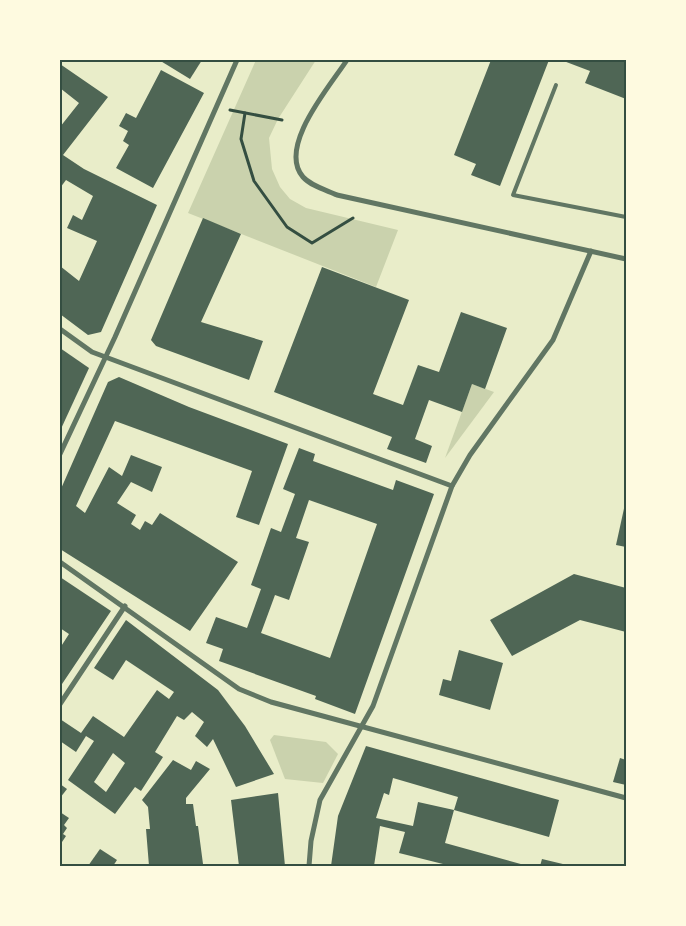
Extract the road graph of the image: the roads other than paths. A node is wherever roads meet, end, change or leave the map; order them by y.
1 (237, 60) edge
2 (346, 60) edge
3 (556, 84) dead end
4 (626, 217) edge
5 (591, 251) junction
6 (626, 259) edge
7 (60, 329) edge
8 (106, 357) junction
9 (60, 454) edge
10 (452, 486) junction
11 (60, 562) edge
12 (125, 606) junction
13 (60, 704) edge
14 (362, 729) junction
15 (626, 798) edge
16 (309, 866) edge

1 - 8 street
2 - 5 street
3 - 4 lane
5 - 6 street
5 - 10 street
7 - 8 street
8 - 9 street
8 - 10 street
10 - 14 street
11 - 12 street
12 - 13 street
12 - 14 street
14 - 15 street
14 - 16 street

